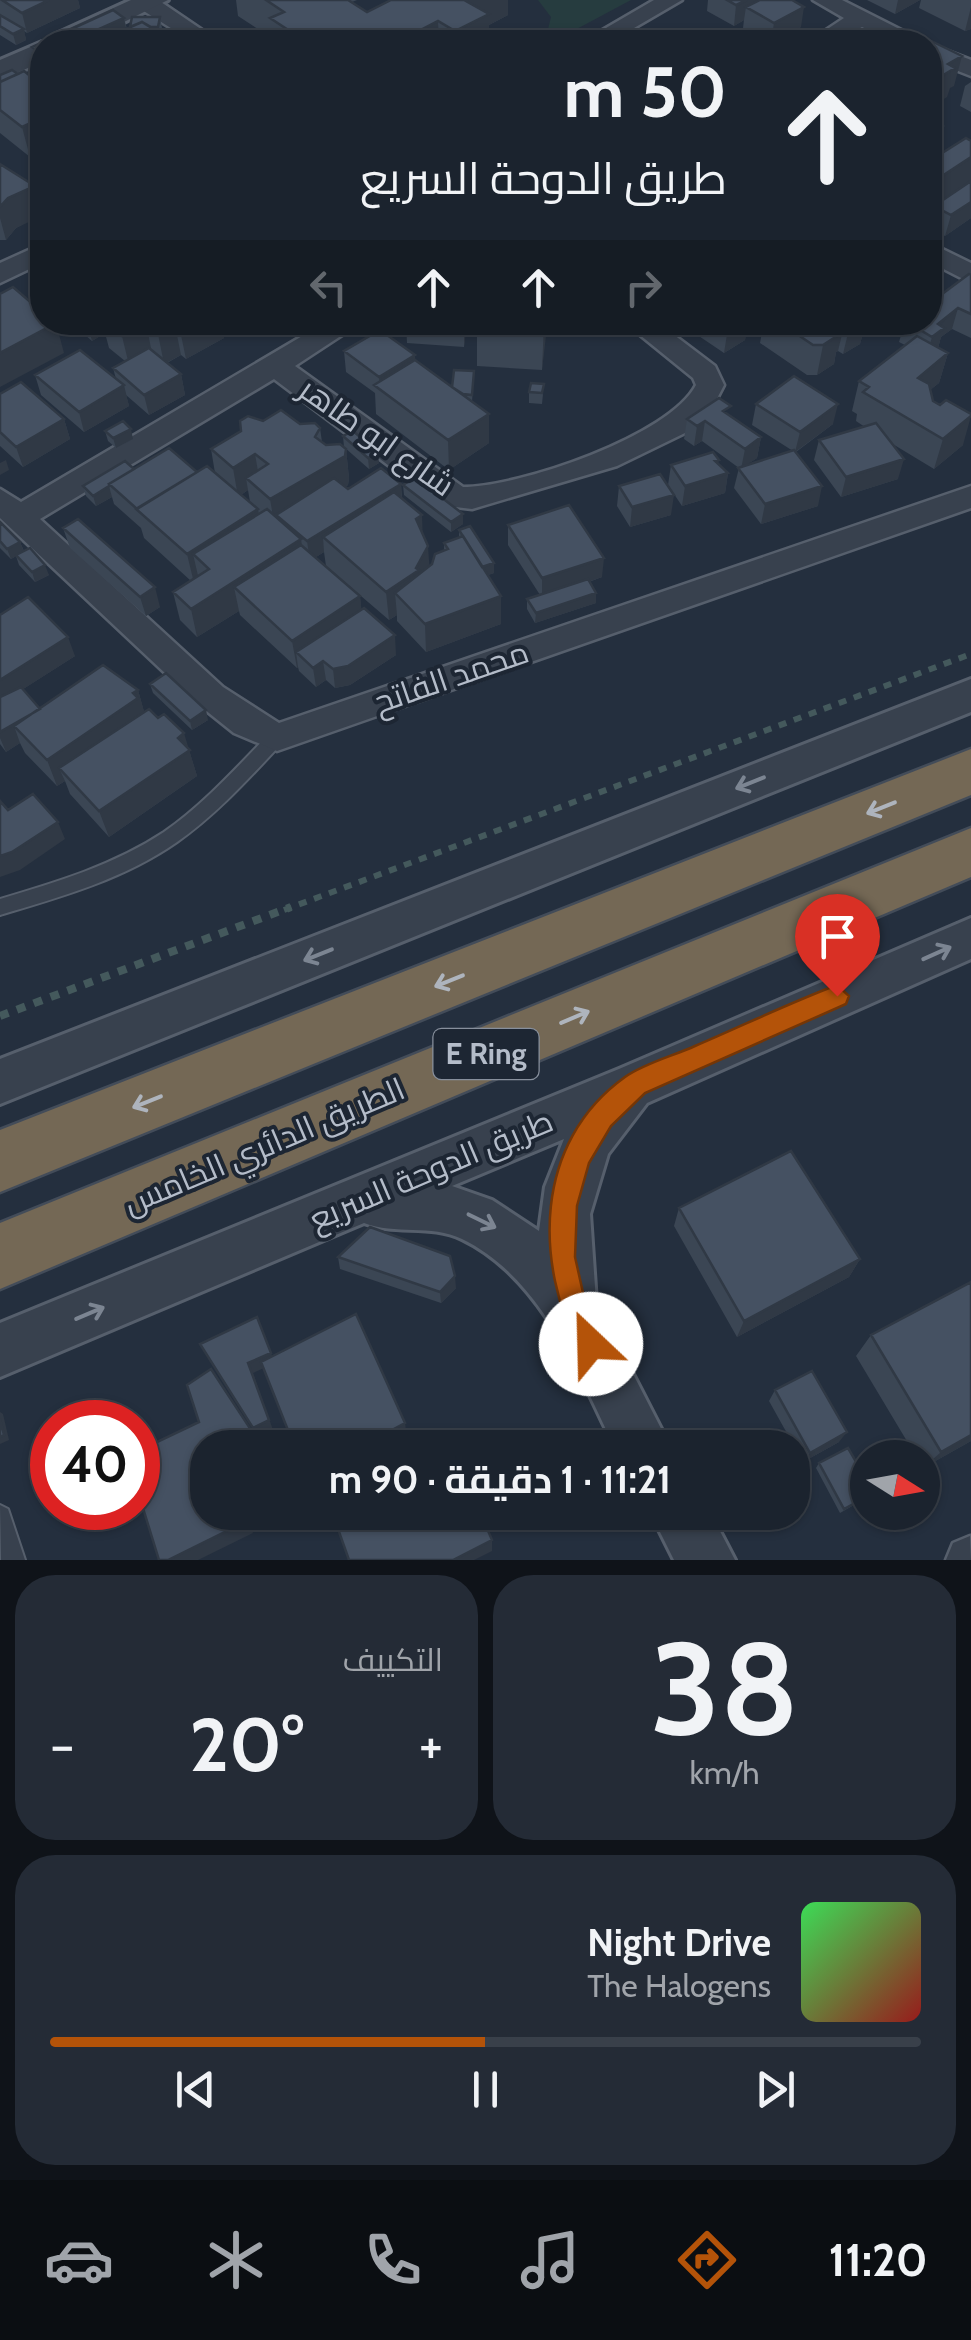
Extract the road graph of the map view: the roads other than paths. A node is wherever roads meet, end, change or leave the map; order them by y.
1 (670, 0) edge
2 (824, 0) edge
3 (150, 2) edge
4 (861, 18) junction
5 (88, 30) edge
6 (191, 30) edge
7 (616, 30) edge
8 (840, 30) edge
9 (886, 30) edge
10 (942, 56) edge
11 (30, 57) edge
12 (971, 69) edge
13 (0, 71) edge
14 (30, 258) edge
15 (942, 258) edge
16 (0, 274) edge
17 (971, 274) edge
18 (326, 335) edge
19 (655, 335) edge
20 (275, 365) junction
21 (971, 498) edge
22 (10, 508) edge
23 (971, 695) edge
24 (277, 737) junction
25 (971, 771) edge
26 (971, 852) edge
27 (0, 907) edge
28 (971, 938) edge
29 (0, 1082) edge
30 (636, 1084) junction
31 (4, 1158) edge
32 (354, 1202) junction
33 (0, 1256) edge
34 (573, 1310) junction
35 (0, 1350) edge
36 (635, 1430) edge
37 (0, 1517) edge
38 (688, 1530) edge
39 (12, 1560) edge
40 (706, 1560) edge

1 - 7 street
2 - 4 street
3 - 5 street
3 - 6 street
4 - 8 street
4 - 9 street
10 - 12 street
11 - 13 street
14 - 16 street
15 - 17 street
18 - 20 street
19 - 20 street, شارع ابو طاهر
20 - 22 street
21 - 24 street, محمد الفاتح
22 - 24 street
23 -> 29 street
24 - 27 lane
25 -> 31 highway, E Ring
33 -> 26 highway, الطريق الدائري الخامس / E Ring
30 -> 28 street, طريق الدوحة السريع
30 - 32 street, طريق الدوحة السريع
30 - 34 street
32 -> 34 street
35 -> 32 street, طريق الدوحة السريع
34 - 36 street
37 - 39 lane
38 - 40 street

